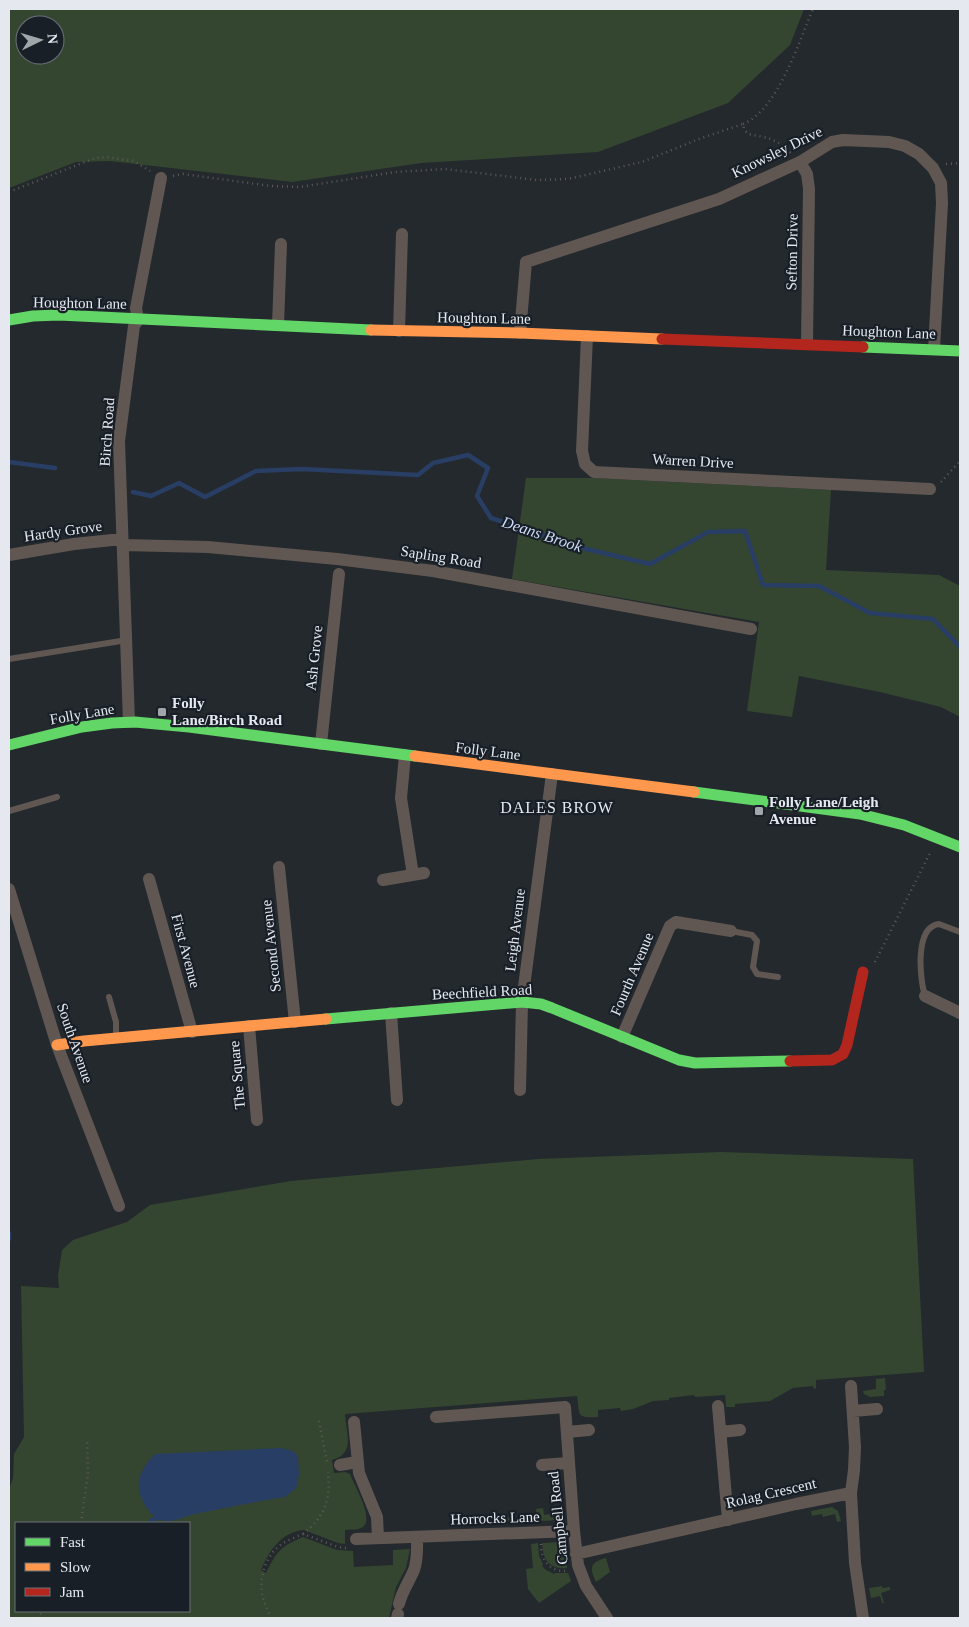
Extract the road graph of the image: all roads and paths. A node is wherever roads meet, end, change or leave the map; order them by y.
1 (813, 9) edge
2 (743, 124) junction
3 (800, 162) junction
4 (161, 178) junction
5 (9, 192) edge
6 (402, 234) dead end
7 (281, 244) dead end
8 (9, 319) edge
9 (138, 320) junction
10 (278, 325) junction
11 (399, 331) junction
12 (520, 333) junction
13 (587, 336) junction
14 (807, 344) junction
15 (934, 349) junction
16 (960, 351) edge
17 (960, 461) edge
18 (930, 490) joint
19 (123, 542) junction
20 (9, 556) edge
21 (339, 574) dead end
22 (751, 629) dead end
23 (127, 640) junction
24 (9, 659) edge
25 (129, 722) junction
26 (321, 744) junction
27 (9, 745) edge
28 (405, 755) junction
29 (552, 774) junction
30 (57, 798) dead end
31 (9, 811) edge
32 (938, 836) junction
33 (960, 847) edge
34 (279, 867) dead end
35 (149, 879) dead end
36 (383, 880) dead end
37 (9, 889) edge
38 (732, 931) joint
39 (960, 932) edge
40 (863, 972) joint
41 (778, 976) dead end
42 (925, 996) joint
43 (110, 997) dead end
44 (522, 1002) junction
45 (391, 1013) junction
46 (960, 1014) edge
47 (295, 1022) junction
48 (248, 1026) junction
49 (192, 1032) junction
50 (622, 1037) junction
51 (116, 1038) junction
52 (57, 1046) junction
53 (520, 1090) dead end
54 (396, 1100) dead end
55 (257, 1120) dead end
56 (119, 1206) dead end
57 (851, 1386) dead end
58 (718, 1406) dead end
59 (877, 1409) dead end
60 (853, 1411) junction
61 (436, 1417) dead end
62 (319, 1421) dead end
63 (354, 1422) dead end
64 (589, 1430) dead end
65 (740, 1430) dead end
66 (566, 1432) junction
67 (720, 1432) junction
68 (87, 1440) dead end
69 (357, 1462) junction
70 (568, 1463) junction
71 (340, 1465) dead end
72 (542, 1465) dead end
73 (851, 1493) junction
74 (728, 1520) junction
75 (81, 1522) edge
76 (574, 1531) junction
77 (540, 1533) junction
78 (303, 1534) junction
79 (417, 1537) junction
80 (378, 1538) junction
81 (356, 1540) joint
82 (576, 1554) junction
83 (579, 1568) junction
84 (398, 1612) edge
85 (272, 1618) edge
86 (606, 1618) edge
87 (863, 1618) edge

1 - 2 path
2 - 3 path
2 - 4 path
3 - 12 street, Knowsley Drive
3 - 14 street, Sefton Drive
3 - 15 street, Knowsley Drive
4 - 5 path
4 - 9 street, Birch Road
6 - 11 street
7 - 10 street
8 - 9 street, Houghton Lane
9 - 10 street, Houghton Lane
9 - 19 street, Birch Road
10 - 11 street, Houghton Lane
11 - 12 street, Houghton Lane
12 - 13 street, Houghton Lane
13 - 14 street, Houghton Lane
13 - 18 street, Warren Drive
14 - 15 street, Houghton Lane
15 - 16 street, Houghton Lane
17 - 18 path
19 - 20 street, Hardy Grove
19 - 22 street, Sapling Road
19 - 23 street, Birch Road
21 - 26 street, Ash Grove
23 - 24 lane
23 - 25 street, Birch Road
25 - 26 street, Folly Lane
25 - 27 street, Folly Lane
26 - 28 street, Folly Lane
28 - 29 street, Folly Lane
28 - 36 street
29 - 32 street, Folly Lane
29 - 44 street, Leigh Avenue
30 - 31 lane
32 - 33 street, Folly Lane
32 - 40 path
34 - 47 street, Second Avenue
35 - 49 street, First Avenue
37 - 52 street, South Avenue
38 - 41 lane
38 - 50 street, Fourth Avenue
39 - 42 lane
40 - 50 street, Beechfield Road
42 - 46 street
43 - 51 lane
44 - 45 street, Beechfield Road
44 - 50 street, Beechfield Road
44 - 53 street, Leigh Avenue
45 - 47 street, Beechfield Road
45 - 54 street
47 - 48 street, Beechfield Road
48 - 49 street, Beechfield Road
48 - 55 street, The Square
49 - 51 street, Beechfield Road
51 - 52 street, Beechfield Road
52 - 56 street, South Avenue
57 - 60 street
58 - 67 street
59 - 60 street
60 - 73 street
61 - 66 street, Campbell Road
62 - 78 path
63 - 69 street
64 - 66 street
65 - 67 street
66 - 70 street, Campbell Road
67 - 74 street
68 - 75 path
69 - 71 street
69 - 80 street
70 - 72 street
70 - 76 street, Campbell Road
73 - 74 street, Rolag Crescent
73 - 87 street
74 - 82 street, Rolag Crescent
76 - 77 street, Horrocks Lane
76 - 82 street, Campbell Road
77 - 79 street, Horrocks Lane
77 - 83 path
78 - 81 path
78 - 85 path
79 - 80 street, Horrocks Lane
79 - 84 street
80 - 81 street, Horrocks Lane
82 - 83 street, Campbell Road
83 - 86 street, Campbell Road

